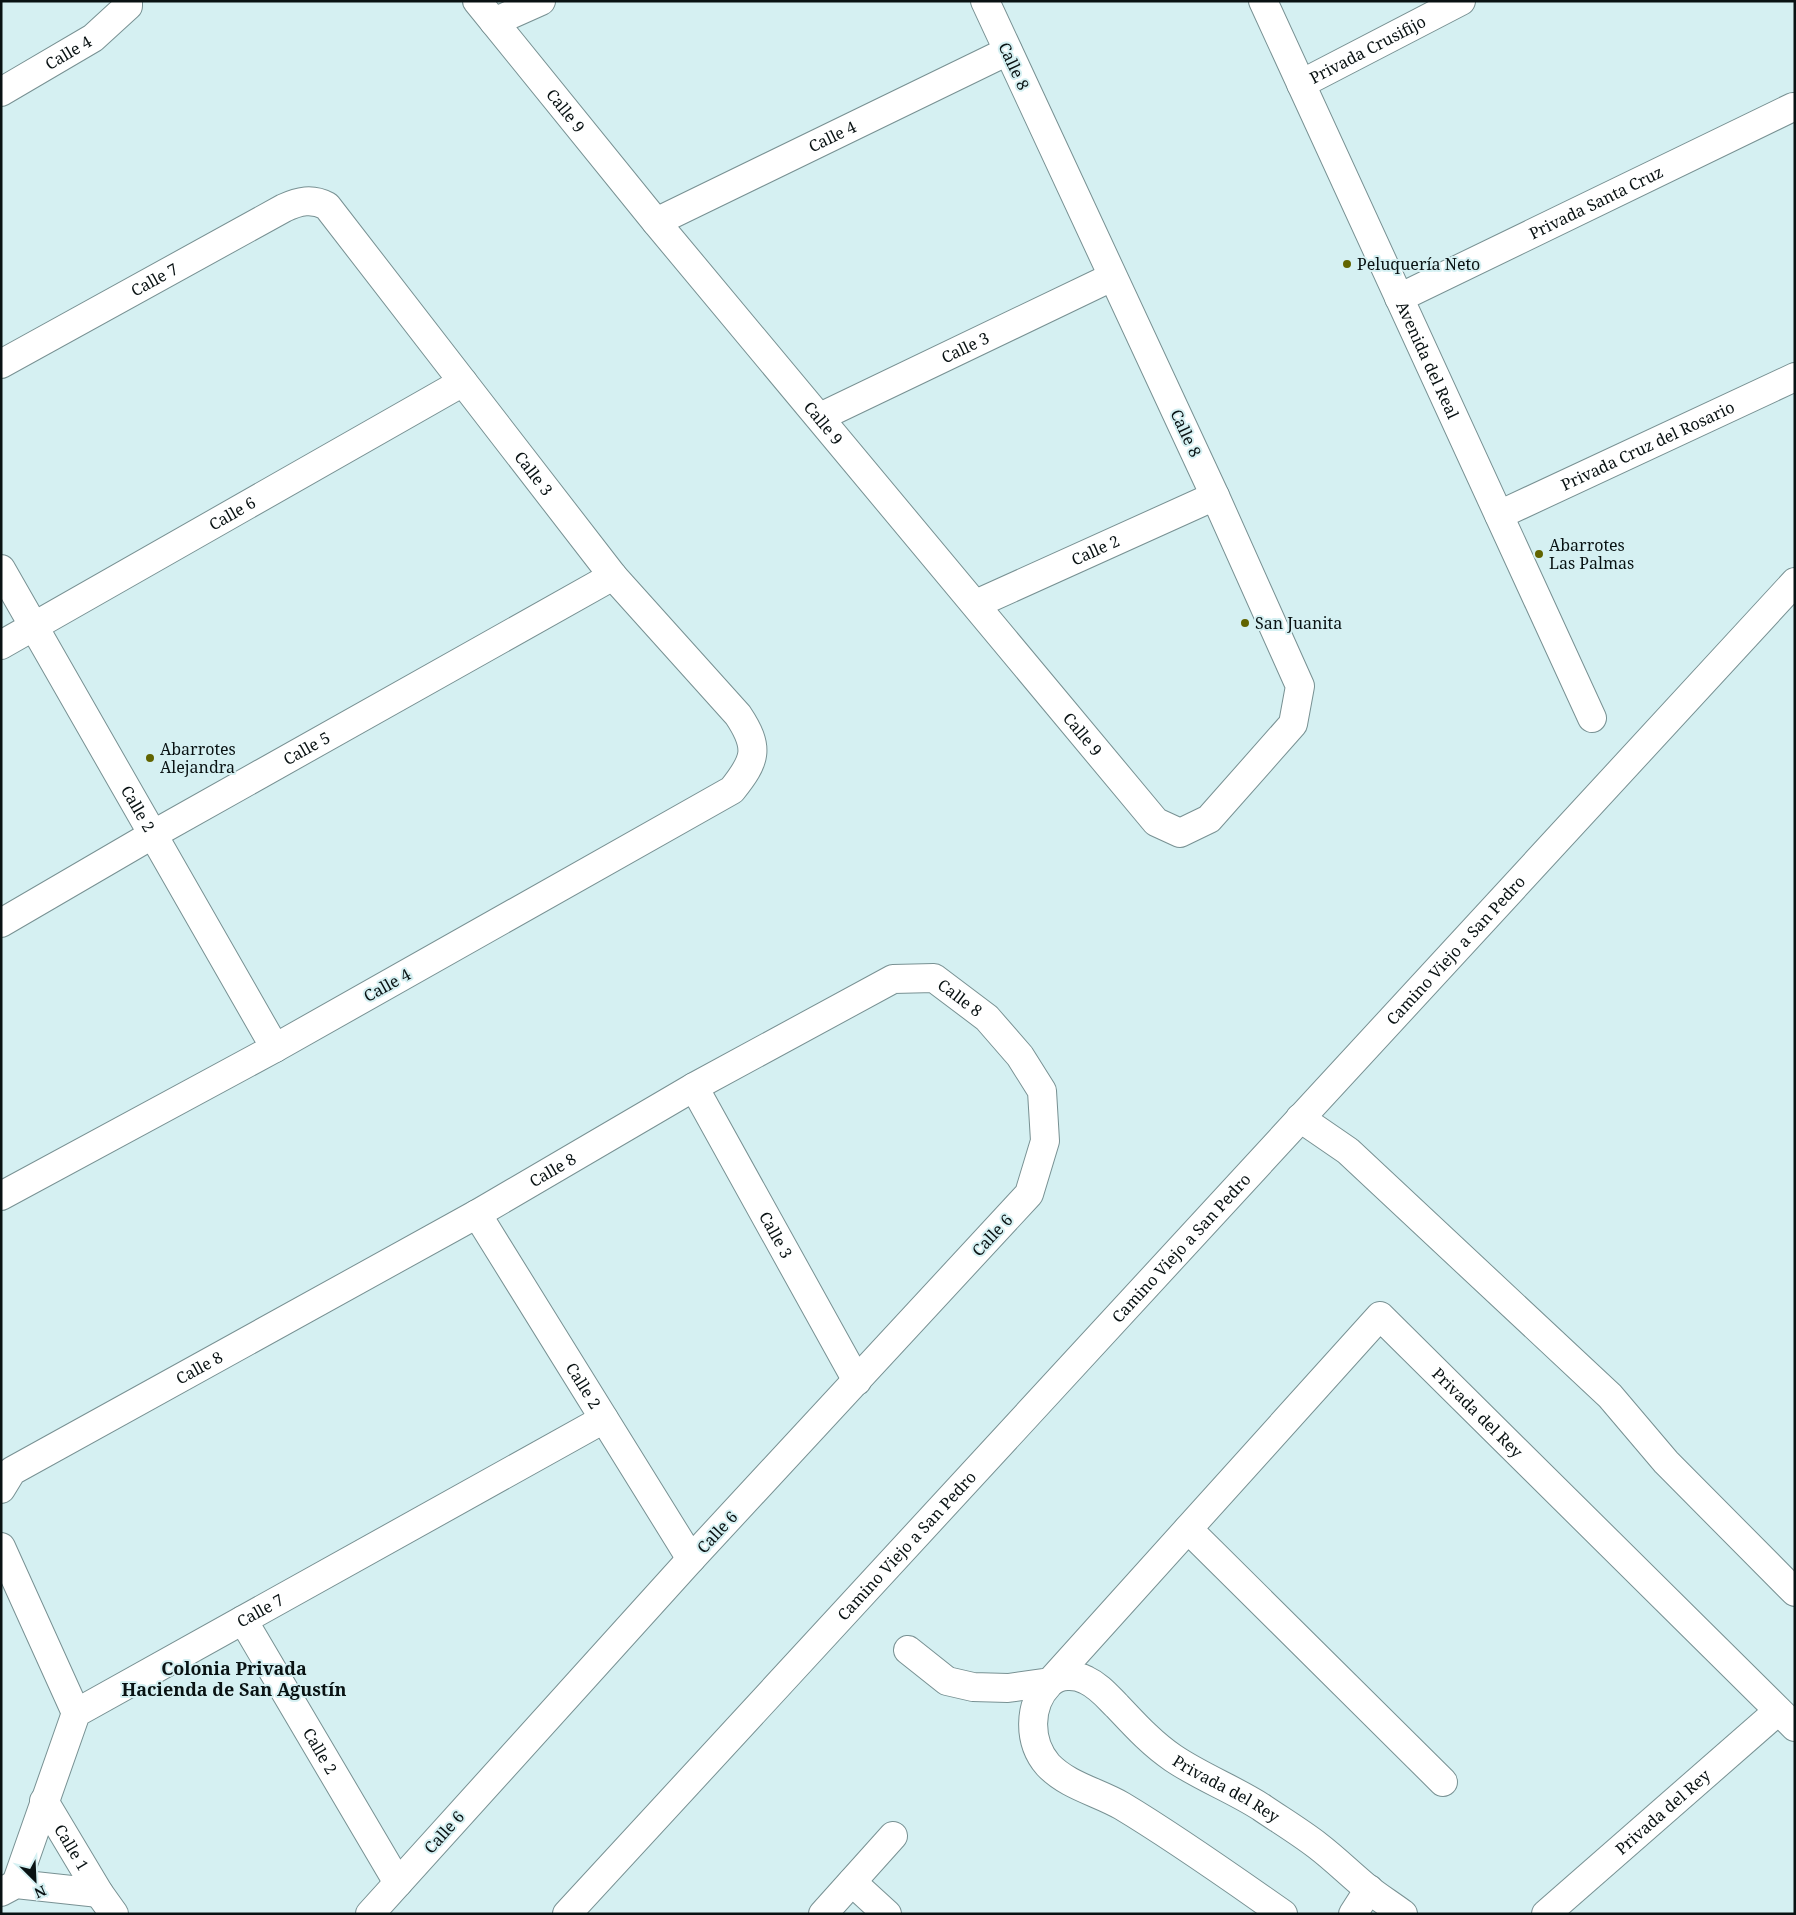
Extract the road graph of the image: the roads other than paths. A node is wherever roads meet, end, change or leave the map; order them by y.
1 (477, 1) edge
2 (541, 1) edge
3 (985, 1) edge
4 (1263, 1) edge
5 (1461, 1) edge
6 (128, 3) edge
7 (494, 22) junction
8 (1008, 51) junction
9 (1301, 84) junction
10 (1, 92) edge
11 (1793, 107) dead end
12 (308, 200) joint
13 (656, 222) junction
14 (1112, 277) junction
15 (1399, 298) junction
16 (1, 364) edge
17 (1795, 377) edge
18 (463, 382) junction
19 (820, 417) junction
20 (1216, 496) junction
21 (1499, 515) junction
22 (1, 569) edge
23 (613, 576) junction
24 (1795, 582) edge
25 (976, 604) junction
26 (34, 626) junction
27 (1, 645) edge
28 (1592, 718) dead end
29 (753, 754) joint
30 (1180, 833) joint
31 (152, 835) junction
32 (1, 923) edge
33 (275, 1048) junction
34 (694, 1087) junction
35 (1300, 1118) junction
36 (1045, 1141) joint
37 (1, 1196) edge
38 (477, 1214) junction
39 (857, 1381) junction
40 (604, 1419) junction
41 (1, 1489) edge
42 (1188, 1529) junction
43 (1, 1547) edge
44 (692, 1559) junction
45 (1795, 1592) edge
46 (243, 1620) junction
47 (908, 1650) dead end
48 (1050, 1682) junction
49 (76, 1713) junction
50 (1787, 1719) edge
51 (1443, 1782) dead end
52 (44, 1801) junction
53 (893, 1836) dead end
54 (852, 1882) junction
55 (398, 1883) junction
56 (9, 1888) edge
57 (1369, 1889) junction
58 (106, 1903) edge
59 (370, 1914) edge
60 (567, 1914) edge
61 (823, 1914) edge
62 (887, 1914) edge
63 (1283, 1914) edge
64 (1352, 1914) edge
65 (1403, 1914) edge
66 (1546, 1914) edge

1 - 7 street, Calle 9
2 - 7 street
3 - 8 street, Calle 8
4 - 9 street, Avenida del Real
5 - 9 street, Privada Crusifijo
6 - 10 street, Calle 4
7 - 13 street, Calle 9
8 - 13 street, Calle 4
8 - 14 street, Calle 8
9 - 15 street, Avenida del Real
11 - 15 street, Privada Santa Cruz
12 - 16 street, Calle 7
12 - 18 street, Calle 3
13 - 19 street, Calle 9
14 - 19 street, Calle 3
14 - 20 street, Calle 8
15 - 21 street, Avenida del Real
17 - 21 street, Privada Cruz del Rosario
18 - 23 street, Calle 3
18 - 26 street, Calle 6
19 - 25 street, Calle 9
20 - 25 street, Calle 2
20 - 30 street, Calle 8
21 - 28 street, Avenida del Real
22 - 26 street, Calle 2
23 - 29 street, Calle 3
23 - 31 street, Calle 5
24 - 35 street, Camino Viejo a San Pedro
25 - 30 street, Calle 9
26 - 27 street, Calle 6
26 - 31 street, Calle 2
29 - 33 street, Calle 4
31 - 32 street, Calle 5
31 - 33 street, Calle 2
33 - 37 street, Calle 4
34 - 36 street, Calle 8
34 - 38 street, Calle 8
34 - 39 street, Calle 3
35 - 45 street
35 - 60 street, Camino Viejo a San Pedro
36 - 39 street, Calle 6
38 - 40 street, Calle 2
38 - 41 street, Calle 8
39 - 44 street, Calle 6
40 - 44 street, Calle 2
40 - 46 street, Calle 7
42 - 48 street, Privada del Rey
42 - 50 street, Privada del Rey
42 - 51 street
43 - 49 street
44 - 55 street, Calle 6
46 - 49 street, Calle 7
46 - 55 street, Calle 2
47 - 48 street, Privada del Rey
48 - 57 street, Privada del Rey
48 - 63 street, Privada del Rey
49 - 52 street
50 - 66 street, Privada del Rey
52 - 56 street
52 - 58 street, Calle 1
53 - 54 street
54 - 61 street
54 - 62 street
55 - 59 street, Calle 6
56 - 58 street, Calle 1
57 - 64 street
57 - 65 street, Privada del Rey

